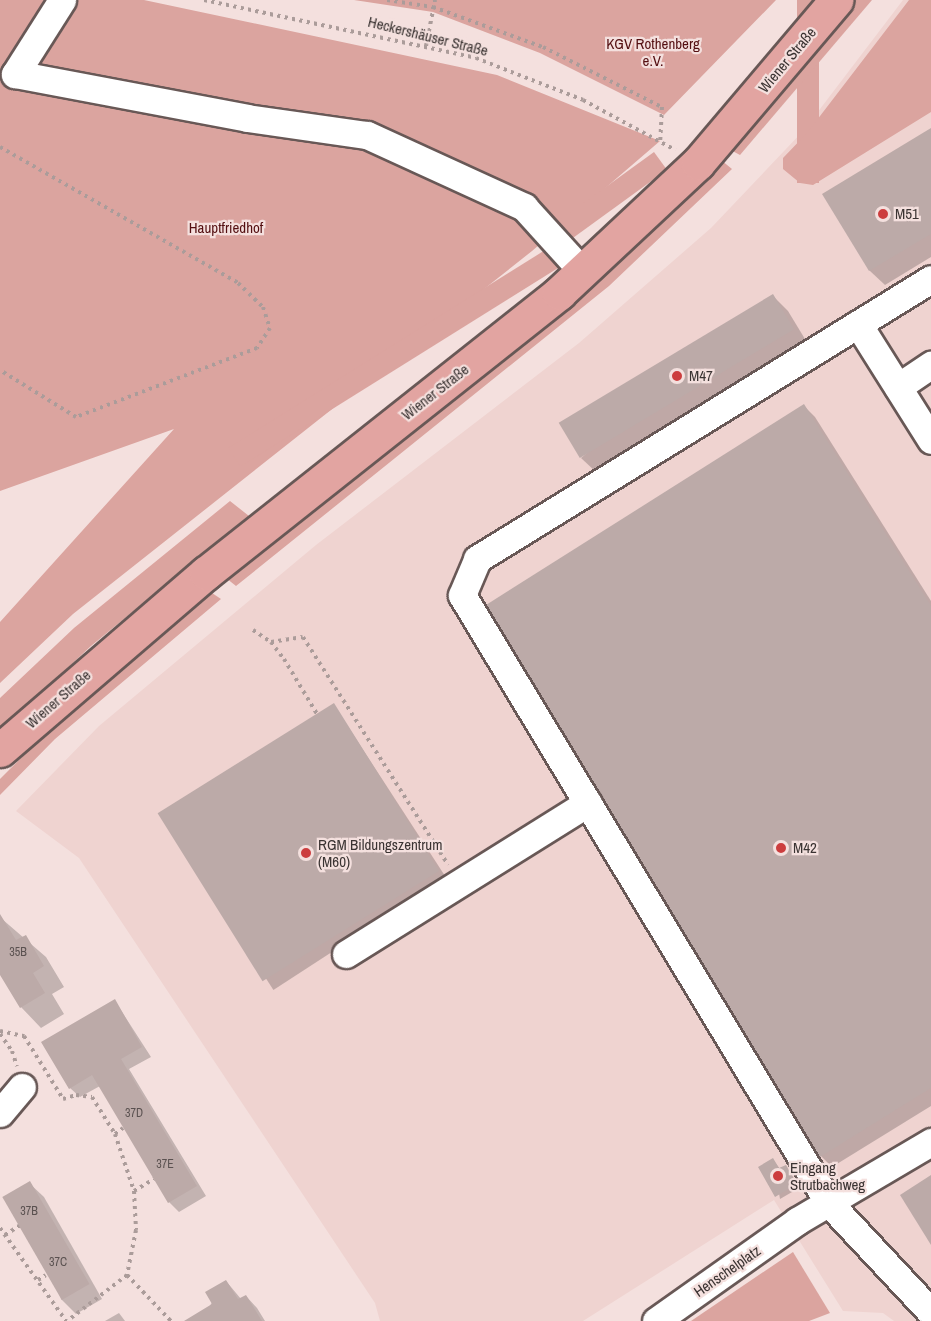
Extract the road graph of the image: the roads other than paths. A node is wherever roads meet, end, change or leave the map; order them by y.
1 (62, 0) edge
2 (836, 0) edge
3 (583, 272) junction
4 (931, 279) edge
5 (858, 324) junction
6 (931, 365) edge
7 (898, 387) junction
8 (931, 440) edge
9 (0, 750) edge
10 (588, 803) junction
11 (346, 954) dead end
12 (22, 1087) road end
13 (0, 1113) edge
14 (931, 1142) edge
15 (829, 1203) junction
16 (929, 1310) dead end
17 (656, 1321) edge

1 - 3 street
2 - 3 main road, Wiener Straße
3 - 9 main road, Wiener Straße
4 - 5 street
5 - 7 street
5 - 10 street
6 - 7 street
7 - 8 street
10 - 11 street
10 - 15 street
12 - 13 street
14 - 15 street, Henschelplatz
15 - 16 street
15 - 17 street, Henschelplatz

